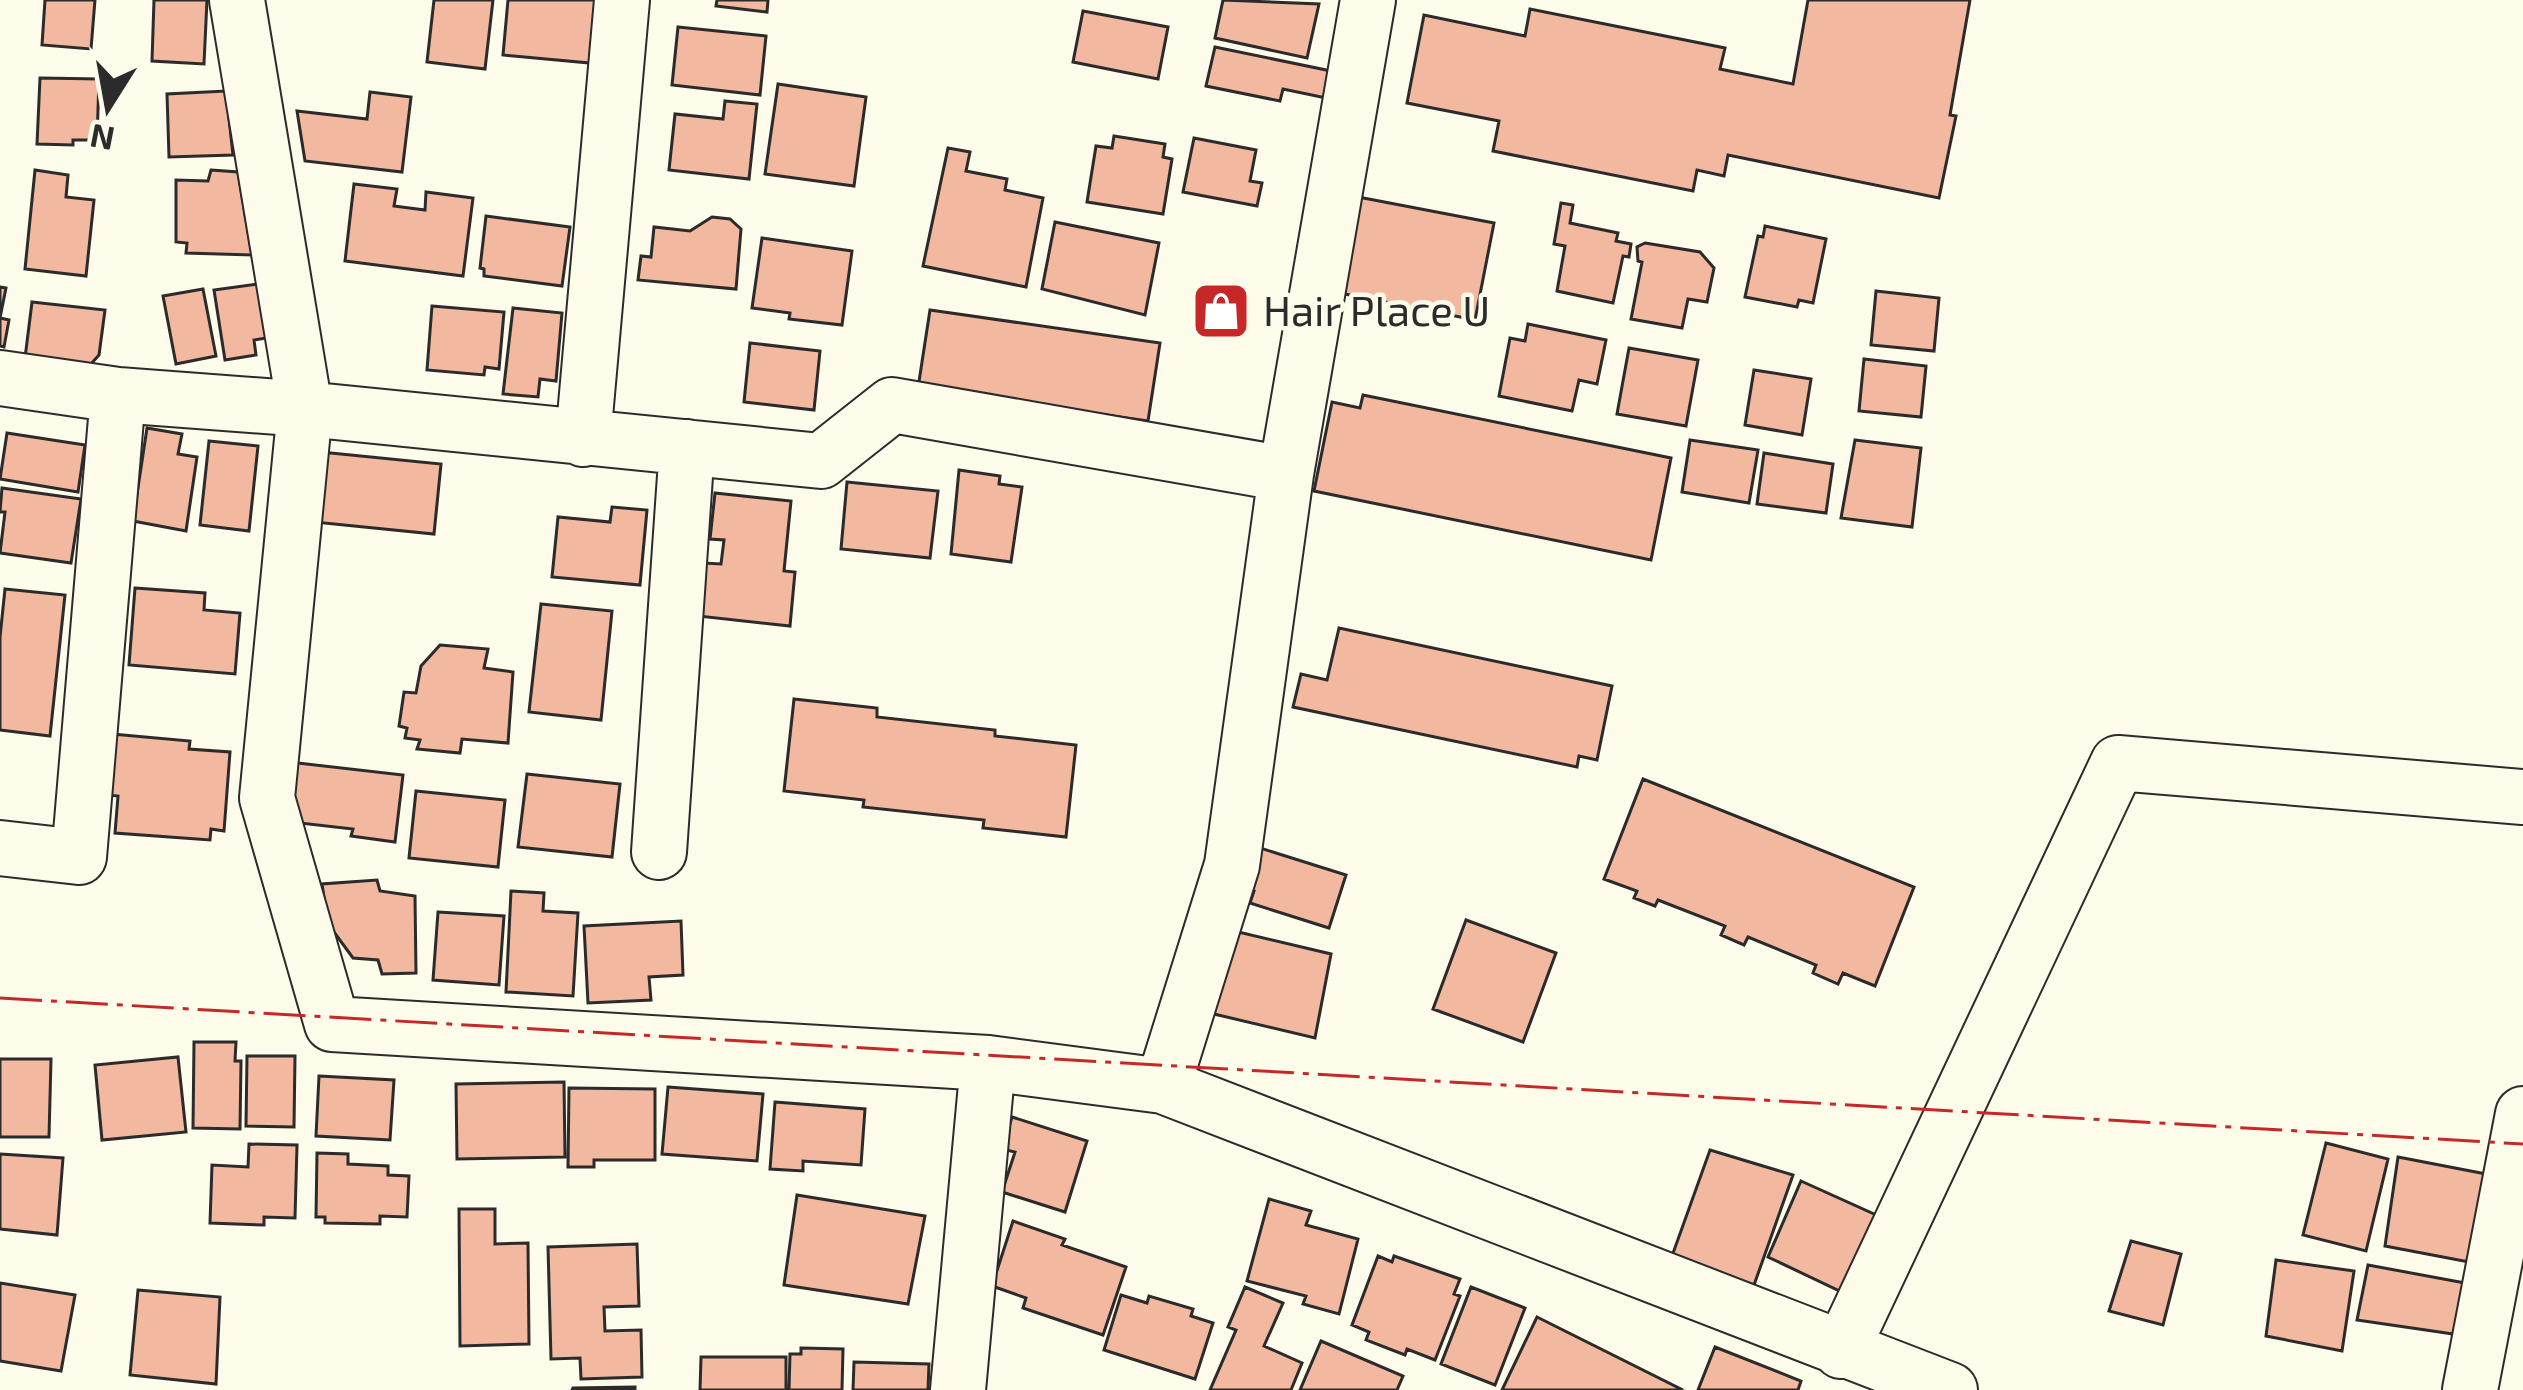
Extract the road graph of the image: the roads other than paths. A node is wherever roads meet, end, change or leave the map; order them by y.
1 (237, 0) edge
2 (622, 0) edge
3 (1368, 0) edge
4 (0, 379) edge
5 (118, 395) junction
6 (305, 409) junction
7 (583, 439) junction
8 (687, 447) junction
9 (1286, 473) junction
10 (2523, 797) edge
11 (0, 848) edge
12 (659, 852) dead end
13 (988, 1063) junction
14 (1163, 1086) junction
15 (2523, 1114) edge
16 (1841, 1351) junction
17 (958, 1390) edge
18 (1950, 1390) edge
19 (2470, 1390) edge

1 - 6 street
2 - 7 street
3 - 9 street
4 - 5 street
5 - 6 street
5 - 11 street
6 - 7 street
6 - 13 street
7 - 8 street
8 - 9 street
8 - 12 street
9 - 14 street
10 - 16 street
13 - 14 street
13 - 17 street
14 - 16 street
15 - 19 street
16 - 18 street

